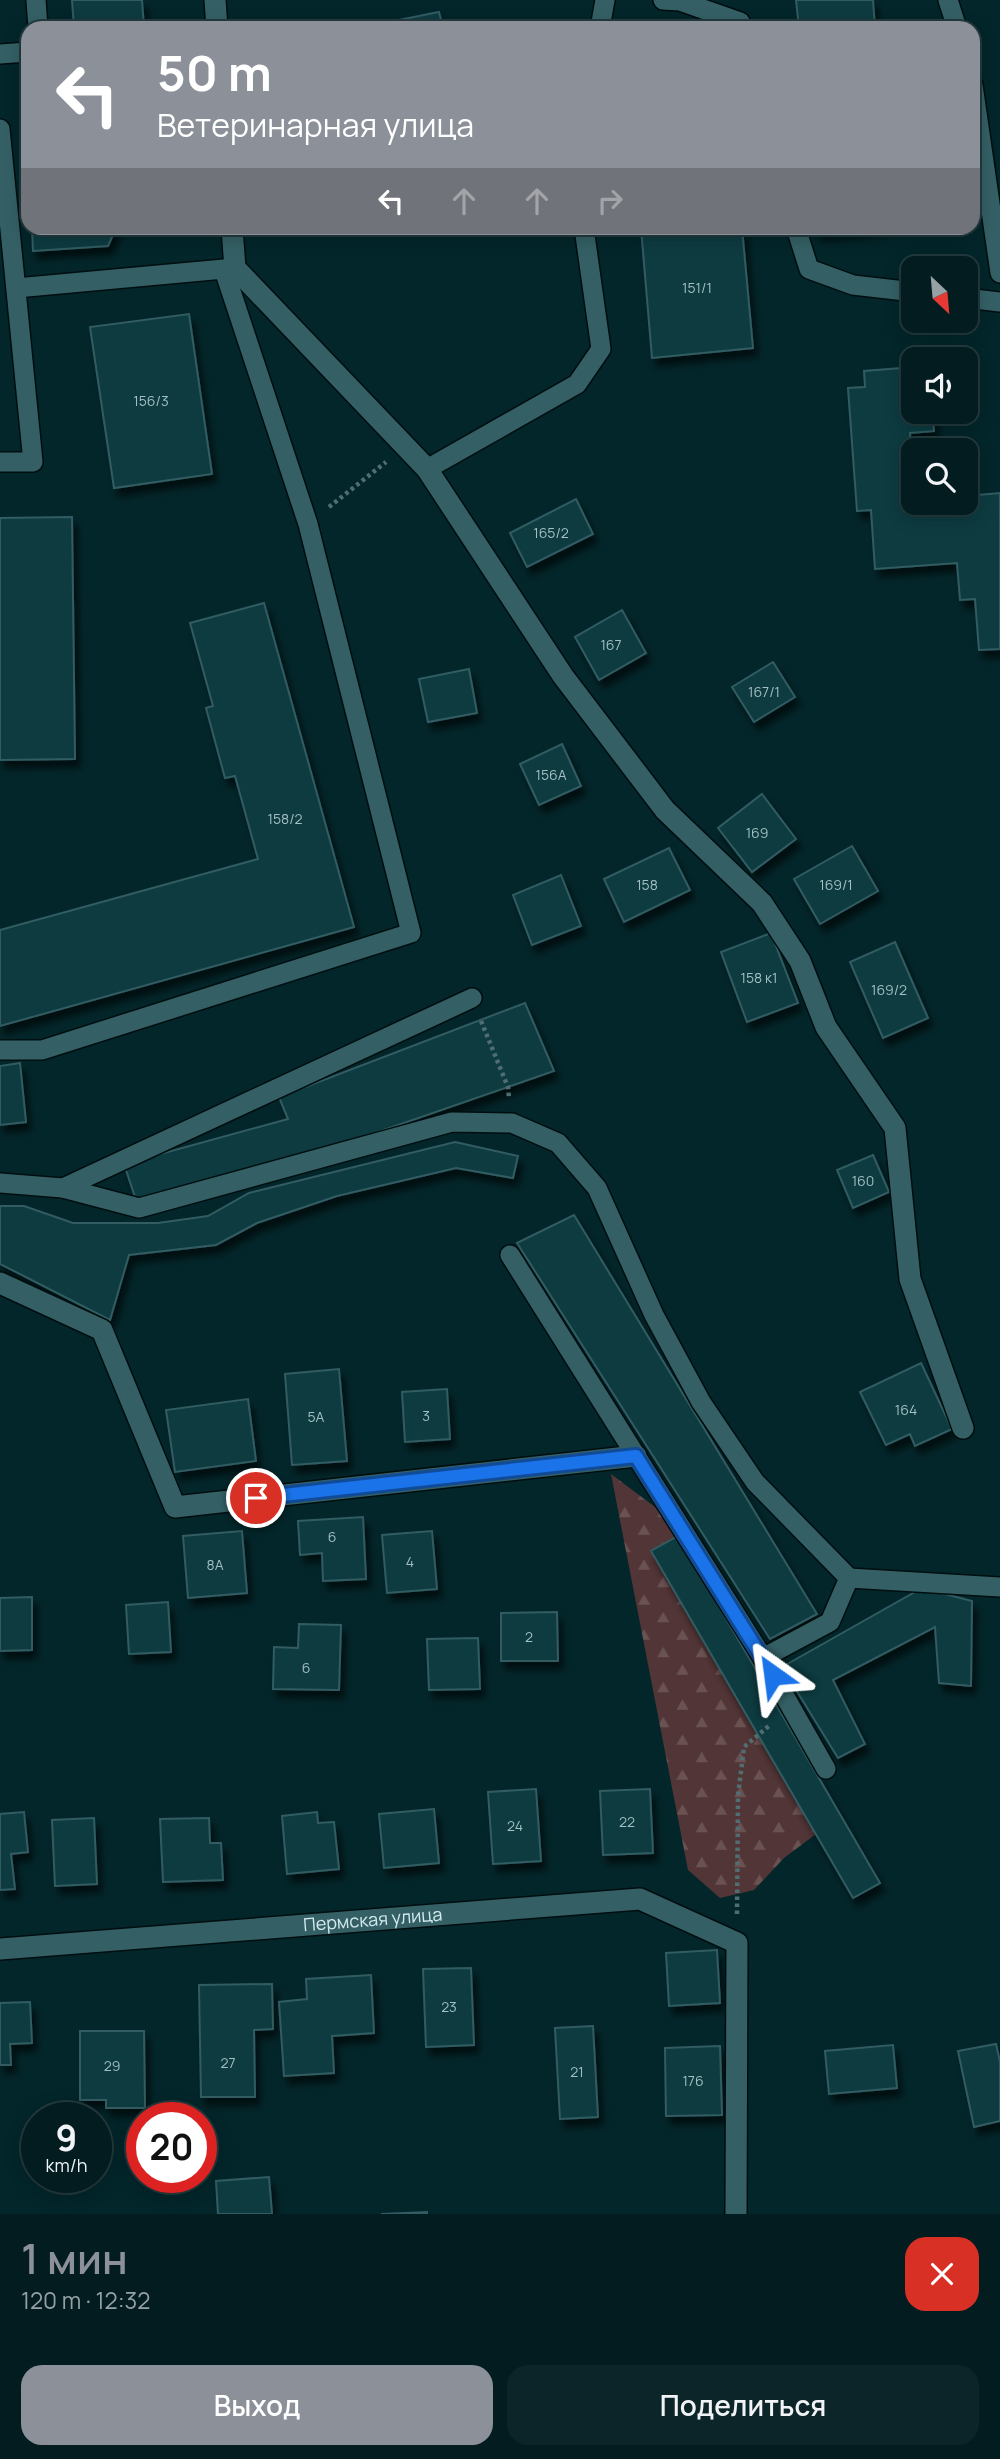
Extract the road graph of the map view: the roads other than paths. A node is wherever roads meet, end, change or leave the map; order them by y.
1 (36, 0) edge
2 (215, 0) edge
3 (605, 0) edge
4 (663, 0) edge
5 (948, 0) edge
6 (38, 21) edge
7 (216, 21) edge
8 (601, 21) edge
9 (735, 21) edge
10 (955, 21) edge
11 (21, 52) edge
12 (0, 54) edge
13 (0, 128) edge
14 (980, 134) edge
15 (232, 235) edge
16 (585, 235) edge
17 (798, 235) edge
18 (230, 269) junction
19 (1000, 273) edge
20 (16, 288) junction
21 (901, 291) edge
22 (978, 300) edge
23 (1000, 302) edge
24 (0, 462) edge
25 (427, 469) junction
26 (472, 998) road end
27 (0, 1050) edge
28 (0, 1183) edge
29 (63, 1188) junction
30 (510, 1255) dead end
31 (0, 1283) edge
32 (963, 1428) dead end
33 (636, 1456) junction
34 (849, 1578) junction
35 (1000, 1587) edge
36 (763, 1658) junction
37 (826, 1769) dead end
38 (0, 1949) edge
39 (736, 2214) edge

1 - 6 lane
2 - 7 street
3 - 8 lane
4 - 9 lane
5 - 10 lane
11 - 12 lane
13 - 20 lane
14 - 19 lane
15 - 18 street
16 - 25 lane
17 - 21 lane
18 - 20 lane
18 - 25 street
18 - 27 lane
20 - 24 lane
22 - 23 lane
25 - 32 street
26 - 29 lane
28 - 29 lane
29 - 34 lane
30 - 33 lane
31 - 33 street
33 - 36 lane
34 - 35 lane
34 - 36 lane
36 - 37 lane
38 - 39 street, Пермская улица

